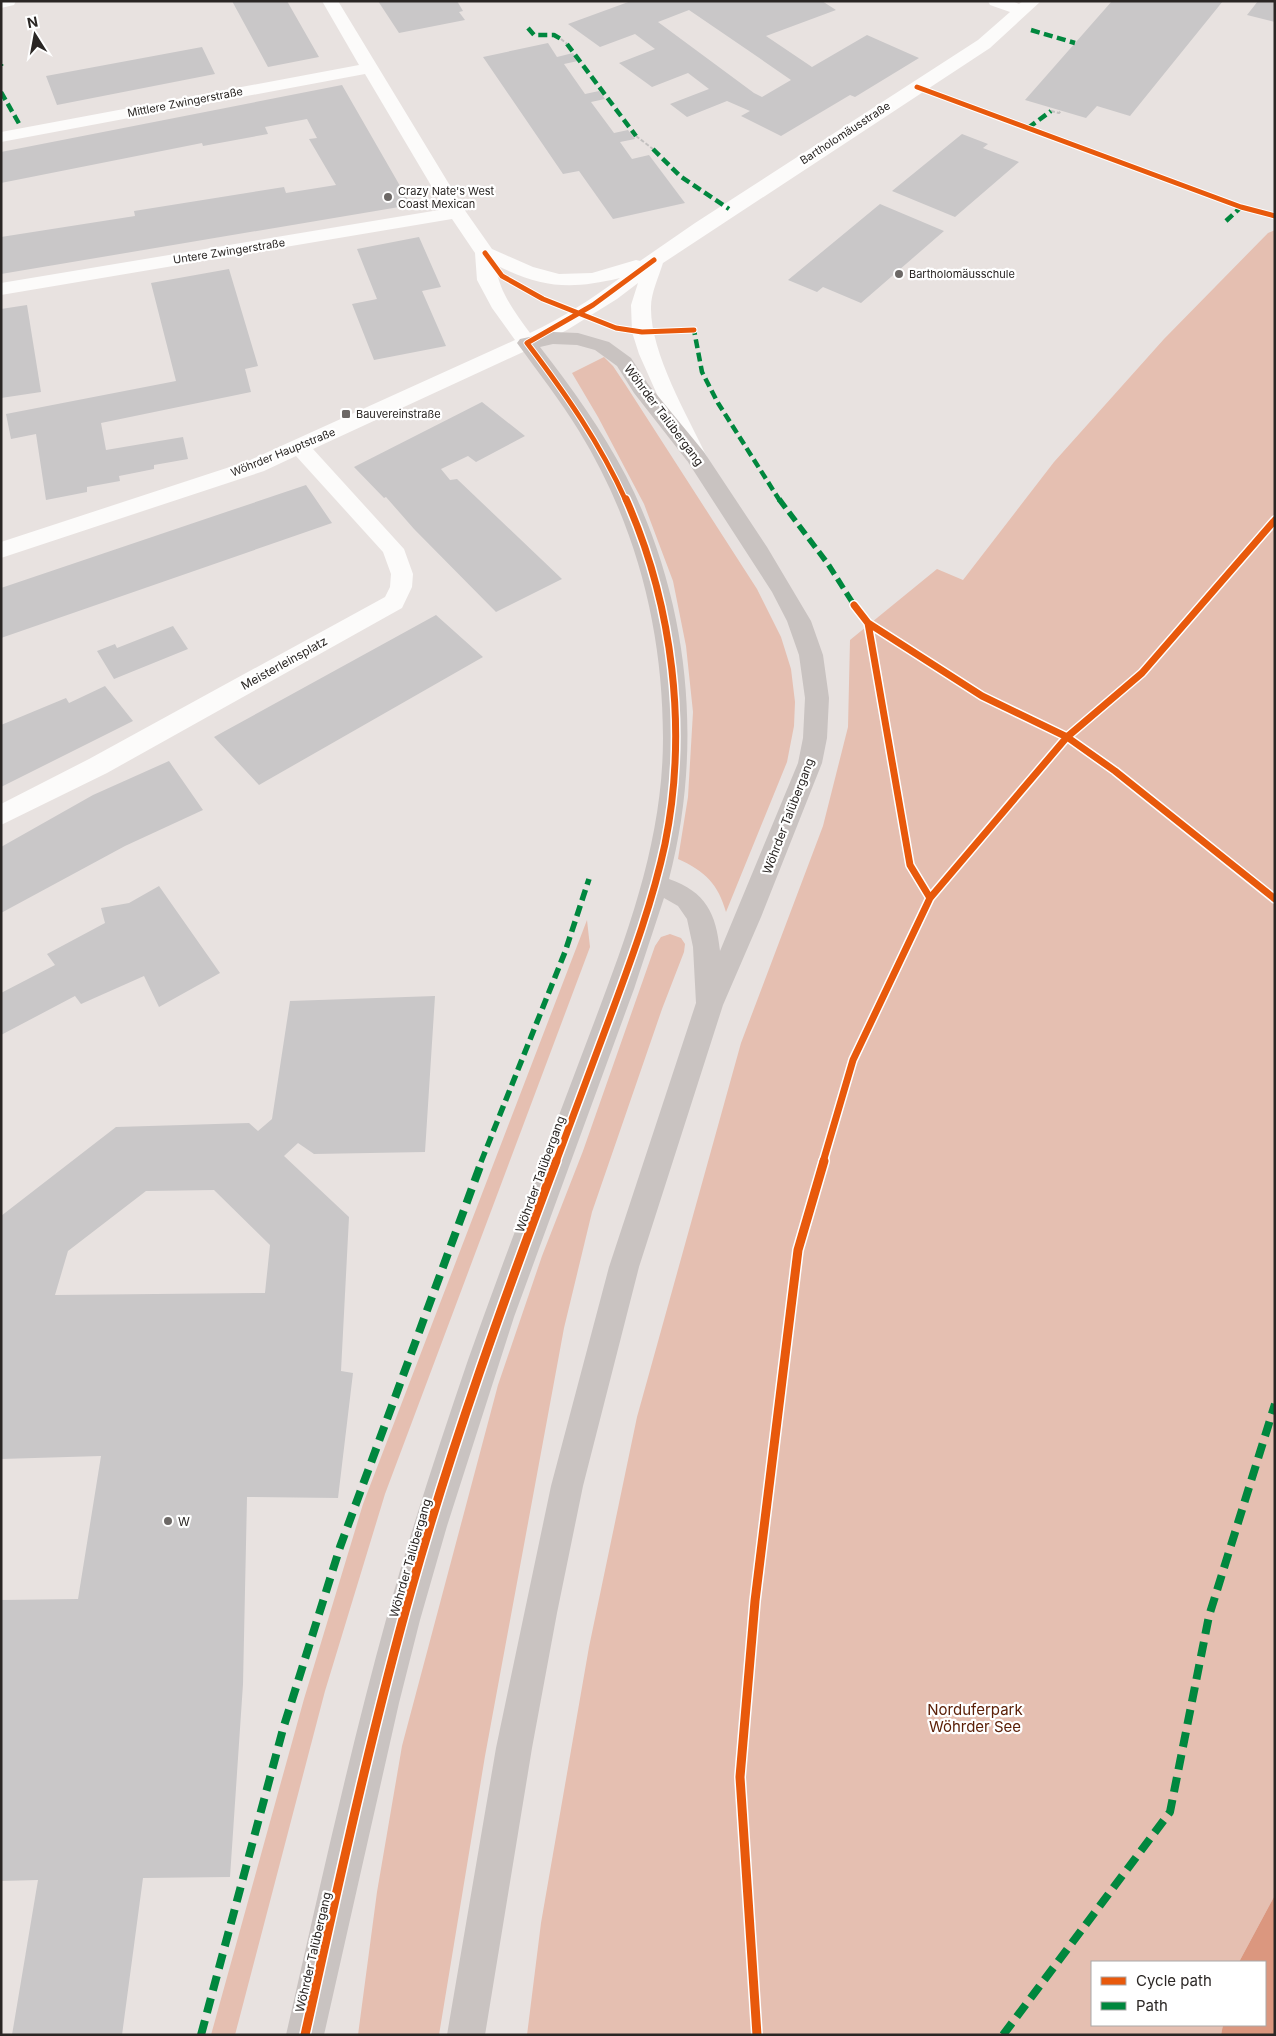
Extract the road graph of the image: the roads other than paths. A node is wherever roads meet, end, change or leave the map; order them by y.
1 (8, 1) edge
2 (330, 1) edge
3 (996, 1) edge
4 (1, 3) edge
5 (1027, 6) edge
6 (369, 68) junction
7 (1, 138) edge
8 (457, 213) junction
9 (484, 253) junction
10 (654, 260) junction
11 (1, 289) edge
12 (527, 343) junction
13 (299, 447) junction
14 (696, 457) junction
15 (1, 550) edge
16 (1, 814) edge
17 (654, 884) junction
18 (709, 1005) junction
19 (305, 2035) edge
20 (466, 2035) edge

1 - 4 street
2 - 6 street
3 - 5 street
5 - 10 street, Bartholomäusstraße
6 - 7 street, Mittlere Zwingerstraße
6 - 8 street
8 - 9 street
8 - 11 street, Untere Zwingerstraße
9 - 10 street
9 - 12 street
10 - 12 street, Bartholomäusstraße
10 - 14 street
12 - 13 street, Wöhrder Hauptstraße
12 - 14 main road, Wöhrder Talübergang
12 - 17 main road, Wöhrder Talübergang
13 - 15 street, Wöhrder Hauptstraße
13 - 16 street, Meisterleinsplatz
14 - 18 main road, Wöhrder Talübergang
17 - 18 main road
17 - 19 main road, Wöhrder Talübergang
18 - 20 main road, Wöhrder Talübergang

